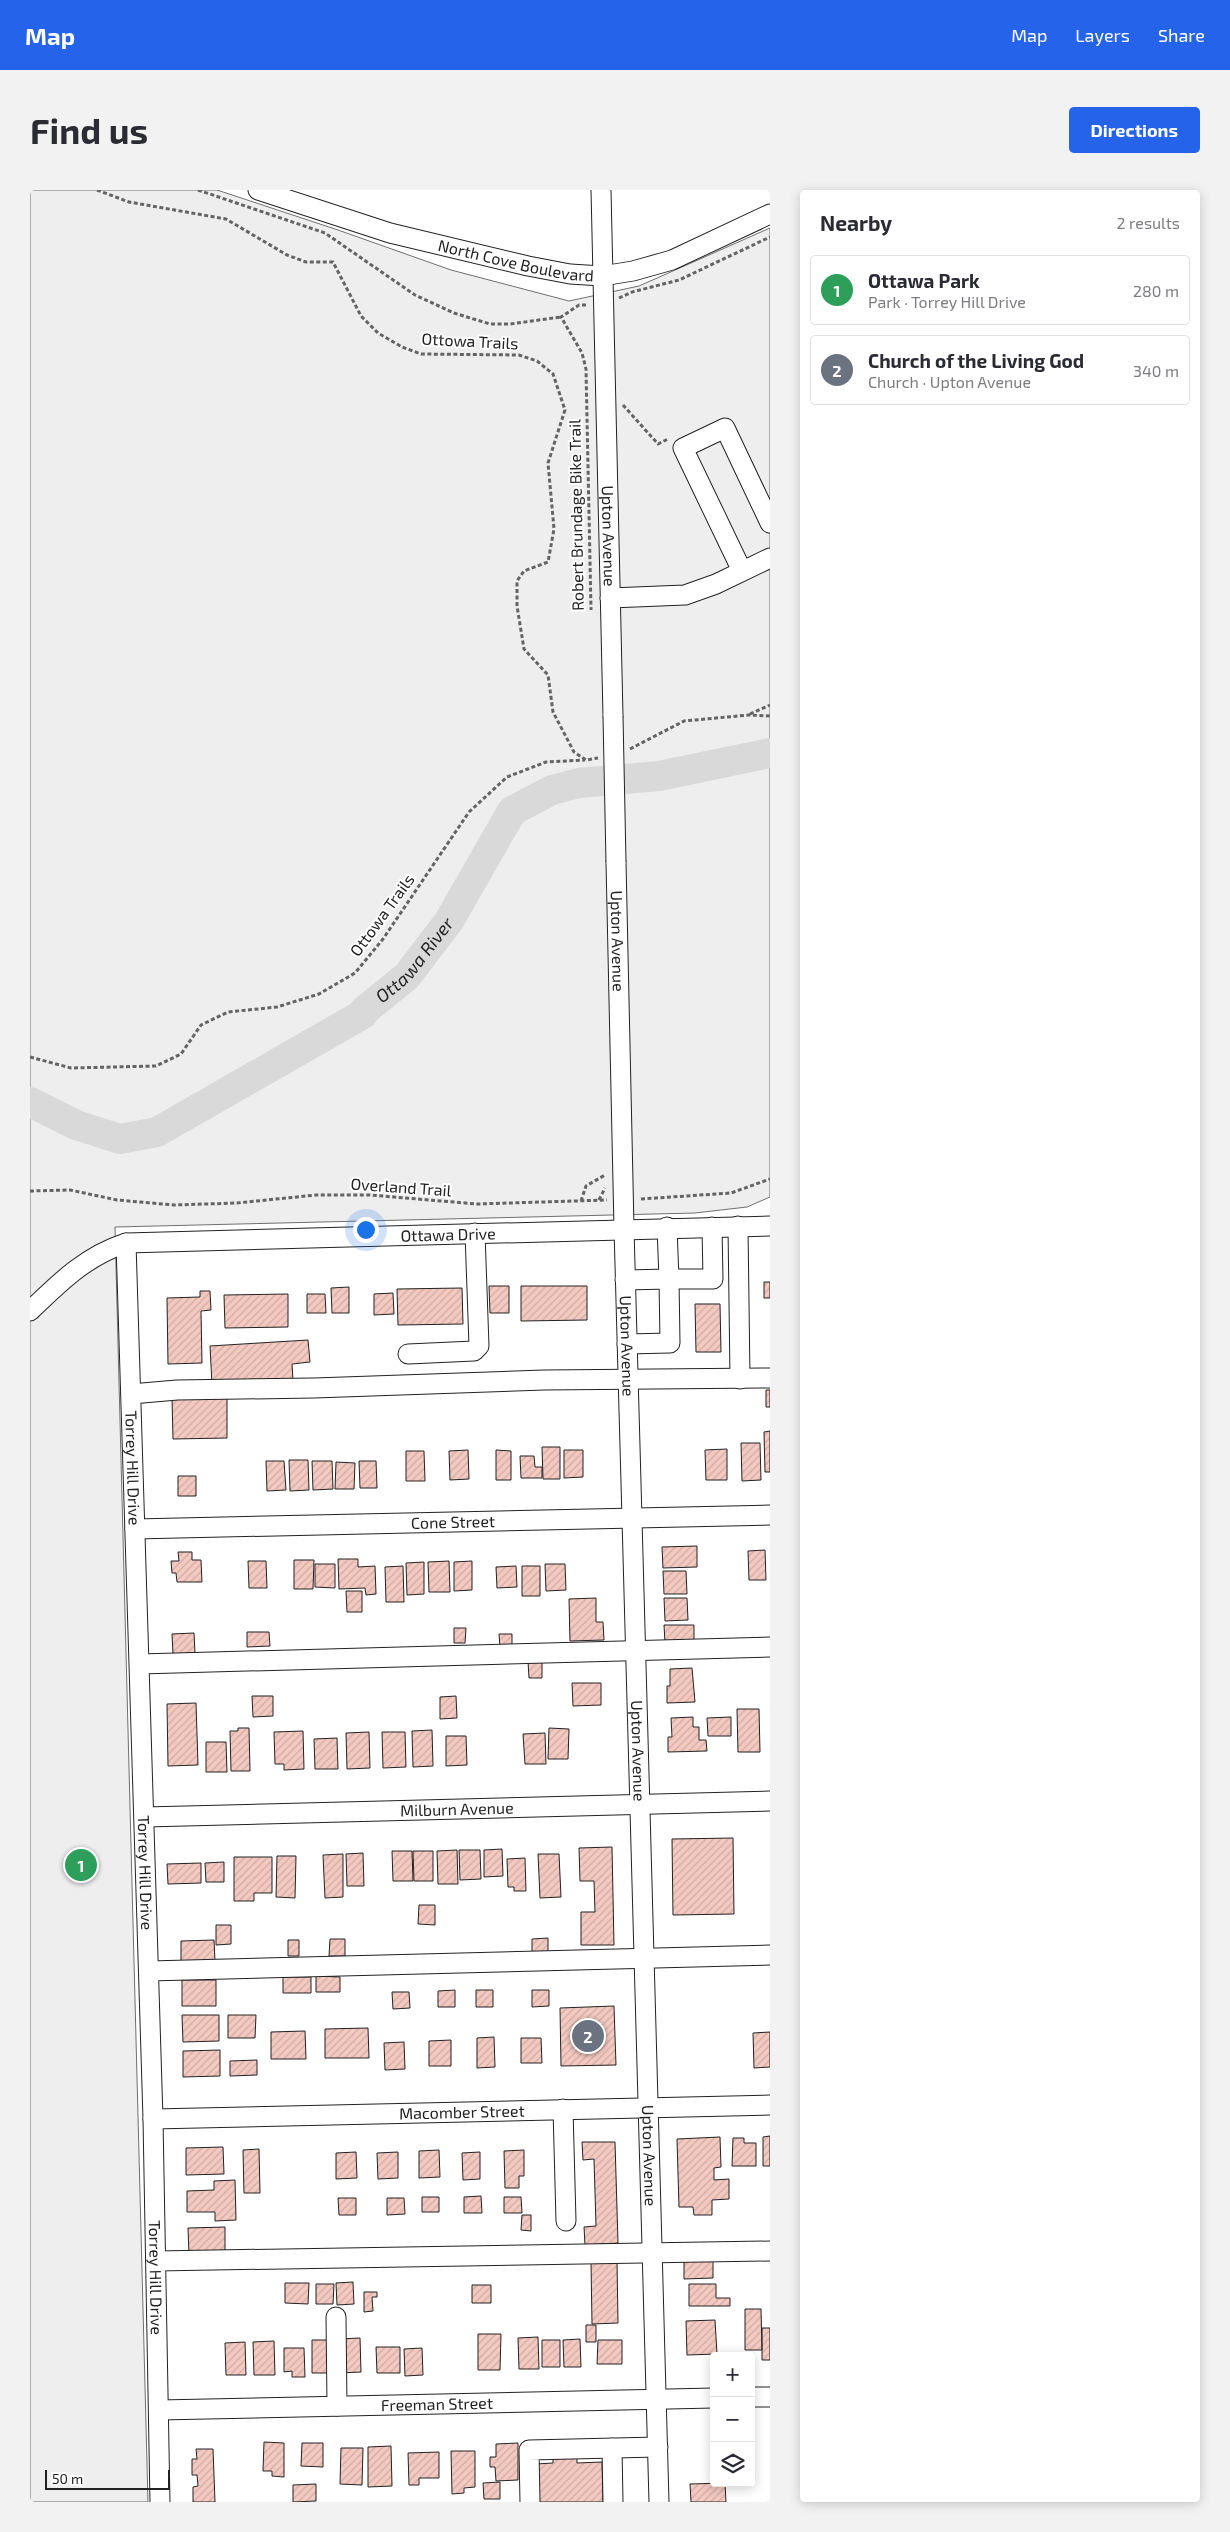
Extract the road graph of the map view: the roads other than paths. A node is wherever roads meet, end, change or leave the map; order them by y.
1 (258, 190) edge
2 (601, 190) edge
3 (770, 214) edge
4 (602, 276) junction
5 (770, 522) edge
6 (770, 558) edge
7 (742, 571) junction
8 (610, 598) junction
9 (738, 1226) junction
10 (770, 1226) edge
11 (667, 1227) junction
12 (712, 1227) junction
13 (624, 1228) junction
14 (475, 1233) junction
15 (126, 1244) junction
16 (669, 1279) junction
17 (625, 1280) junction
18 (30, 1311) edge
19 (627, 1344) junction
20 (408, 1354) dead end
21 (770, 1378) edge
22 (628, 1379) junction
23 (740, 1379) junction
24 (131, 1394) junction
25 (770, 1515) edge
26 (633, 1518) junction
27 (135, 1529) junction
28 (770, 1648) edge
29 (637, 1650) junction
30 (140, 1664) junction
31 (770, 1800) edge
32 (640, 1804) junction
33 (145, 1816) junction
34 (770, 1955) edge
35 (644, 1958) junction
36 (149, 1971) junction
37 (770, 2105) edge
38 (647, 2108) junction
39 (563, 2109) junction
40 (154, 2119) junction
41 (566, 2221) dead end
42 (770, 2251) edge
43 (652, 2255) junction
44 (156, 2261) junction
45 (336, 2317) dead end
46 (770, 2396) edge
47 (755, 2397) edge
48 (710, 2398) edge
49 (656, 2399) junction
50 (337, 2406) junction
51 (159, 2410) junction
52 (658, 2447) junction
53 (612, 2448) junction
54 (160, 2502) edge
55 (530, 2502) edge
56 (613, 2502) edge
57 (659, 2502) edge

1 - 4 street, North Cove Boulevard
2 - 4 street, Upton Avenue
3 - 4 street, North Cove Boulevard
4 - 8 street, Upton Avenue
5 - 7 street
6 - 7 street
7 - 8 street
8 - 13 street, Upton Avenue, bridge
9 - 10 street, Ottawa Drive
9 - 12 street, Ottawa Drive
9 - 23 street
11 - 12 street, Ottawa Drive
11 - 13 street, Ottawa Drive
11 - 16 street
12 - 16 street
13 - 14 street, Ottawa Drive
13 - 17 street, Upton Avenue
14 - 15 street, Ottawa Drive
14 - 20 street
15 - 18 street, Ottawa Drive
15 - 24 street, Torrey Hill Drive
16 - 17 street
16 - 19 street
17 - 19 street, Upton Avenue
19 - 22 street, Upton Avenue
21 - 23 street
22 - 23 street
22 - 24 street
22 - 26 street, Upton Avenue
24 - 27 street, Torrey Hill Drive
25 - 26 street, Cone Street
26 - 27 street, Cone Street
26 - 29 street, Upton Avenue
27 - 30 street, Torrey Hill Drive
28 - 29 street
29 - 30 street
29 - 32 street, Upton Avenue
30 - 33 street, Torrey Hill Drive
31 - 32 street, Milburn Avenue
32 - 33 street, Milburn Avenue
32 - 35 street, Upton Avenue
33 - 36 street, Torrey Hill Drive
34 - 35 street
35 - 36 street
35 - 38 street, Upton Avenue
36 - 40 street, Torrey Hill Drive
37 - 38 street, Macomber Street
38 - 39 street, Macomber Street
38 - 43 street, Upton Avenue
39 - 40 street, Macomber Street
39 - 41 street
40 - 44 street, Torrey Hill Drive
42 - 43 street
43 - 44 street
43 - 49 street, Upton Avenue
44 - 51 street, Torrey Hill Drive
45 - 50 street
46 - 47 street
48 - 49 street, Freeman Street
49 - 50 street, Freeman Street
49 - 52 street, Upton Avenue
50 - 51 street, Freeman Street
51 - 54 street, Torrey Hill Drive
52 - 53 street
52 - 57 street, Upton Avenue
53 - 55 street
53 - 56 street

